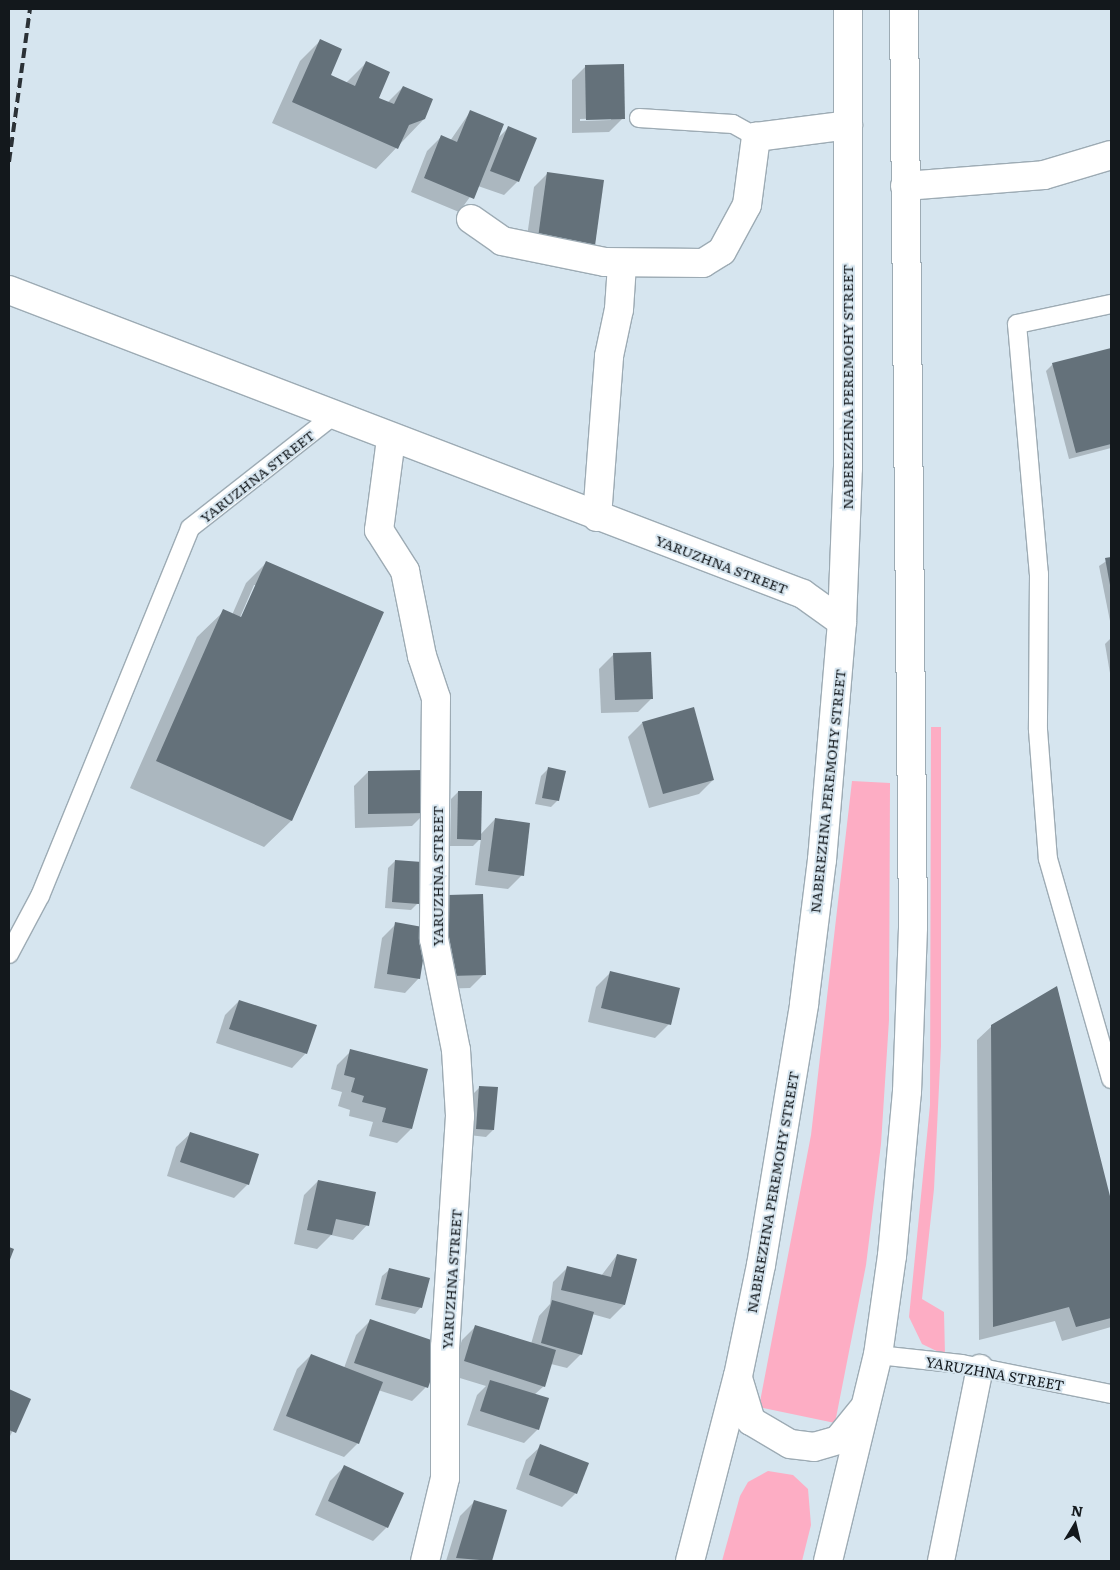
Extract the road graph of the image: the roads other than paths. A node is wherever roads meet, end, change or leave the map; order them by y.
1 (848, 9) edge
2 (904, 9) edge
3 (639, 118) dead end
4 (848, 125) junction
5 (756, 137) junction
6 (1111, 155) edge
7 (905, 186) junction
8 (471, 219) dead end
9 (622, 265) junction
10 (9, 290) edge
11 (1111, 304) edge
12 (333, 416) junction
13 (391, 439) junction
14 (597, 517) junction
15 (842, 622) junction
16 (9, 954) edge
17 (1111, 1079) edge
18 (878, 1355) junction
19 (980, 1368) junction
20 (738, 1376) junction
21 (1111, 1394) edge
22 (870, 1396) junction
23 (425, 1561) edge
24 (690, 1561) edge
25 (828, 1561) edge
26 (941, 1561) edge

1 - 4 main road, NABEREZHNA PEREMOHY STREET
2 - 7 main road
3 - 5 lane
4 - 5 main road
4 - 15 main road, NABEREZHNA PEREMOHY STREET
5 - 9 main road
6 - 7 main road
7 - 18 main road
8 - 9 main road
9 - 14 main road
10 - 12 main road, YARUZHNA STREET
11 - 17 lane
12 - 13 main road, YARUZHNA STREET
12 - 16 lane, YARUZHNA STREET
13 - 14 main road, YARUZHNA STREET
13 - 23 main road, YARUZHNA STREET
14 - 15 main road, YARUZHNA STREET
15 - 20 main road, NABEREZHNA PEREMOHY STREET
18 - 19 lane, YARUZHNA STREET
18 - 22 main road
19 - 21 lane, YARUZHNA STREET
19 - 26 street
20 - 22 main road
20 - 24 main road, NABEREZHNA PEREMOHY STREET
22 - 25 main road

